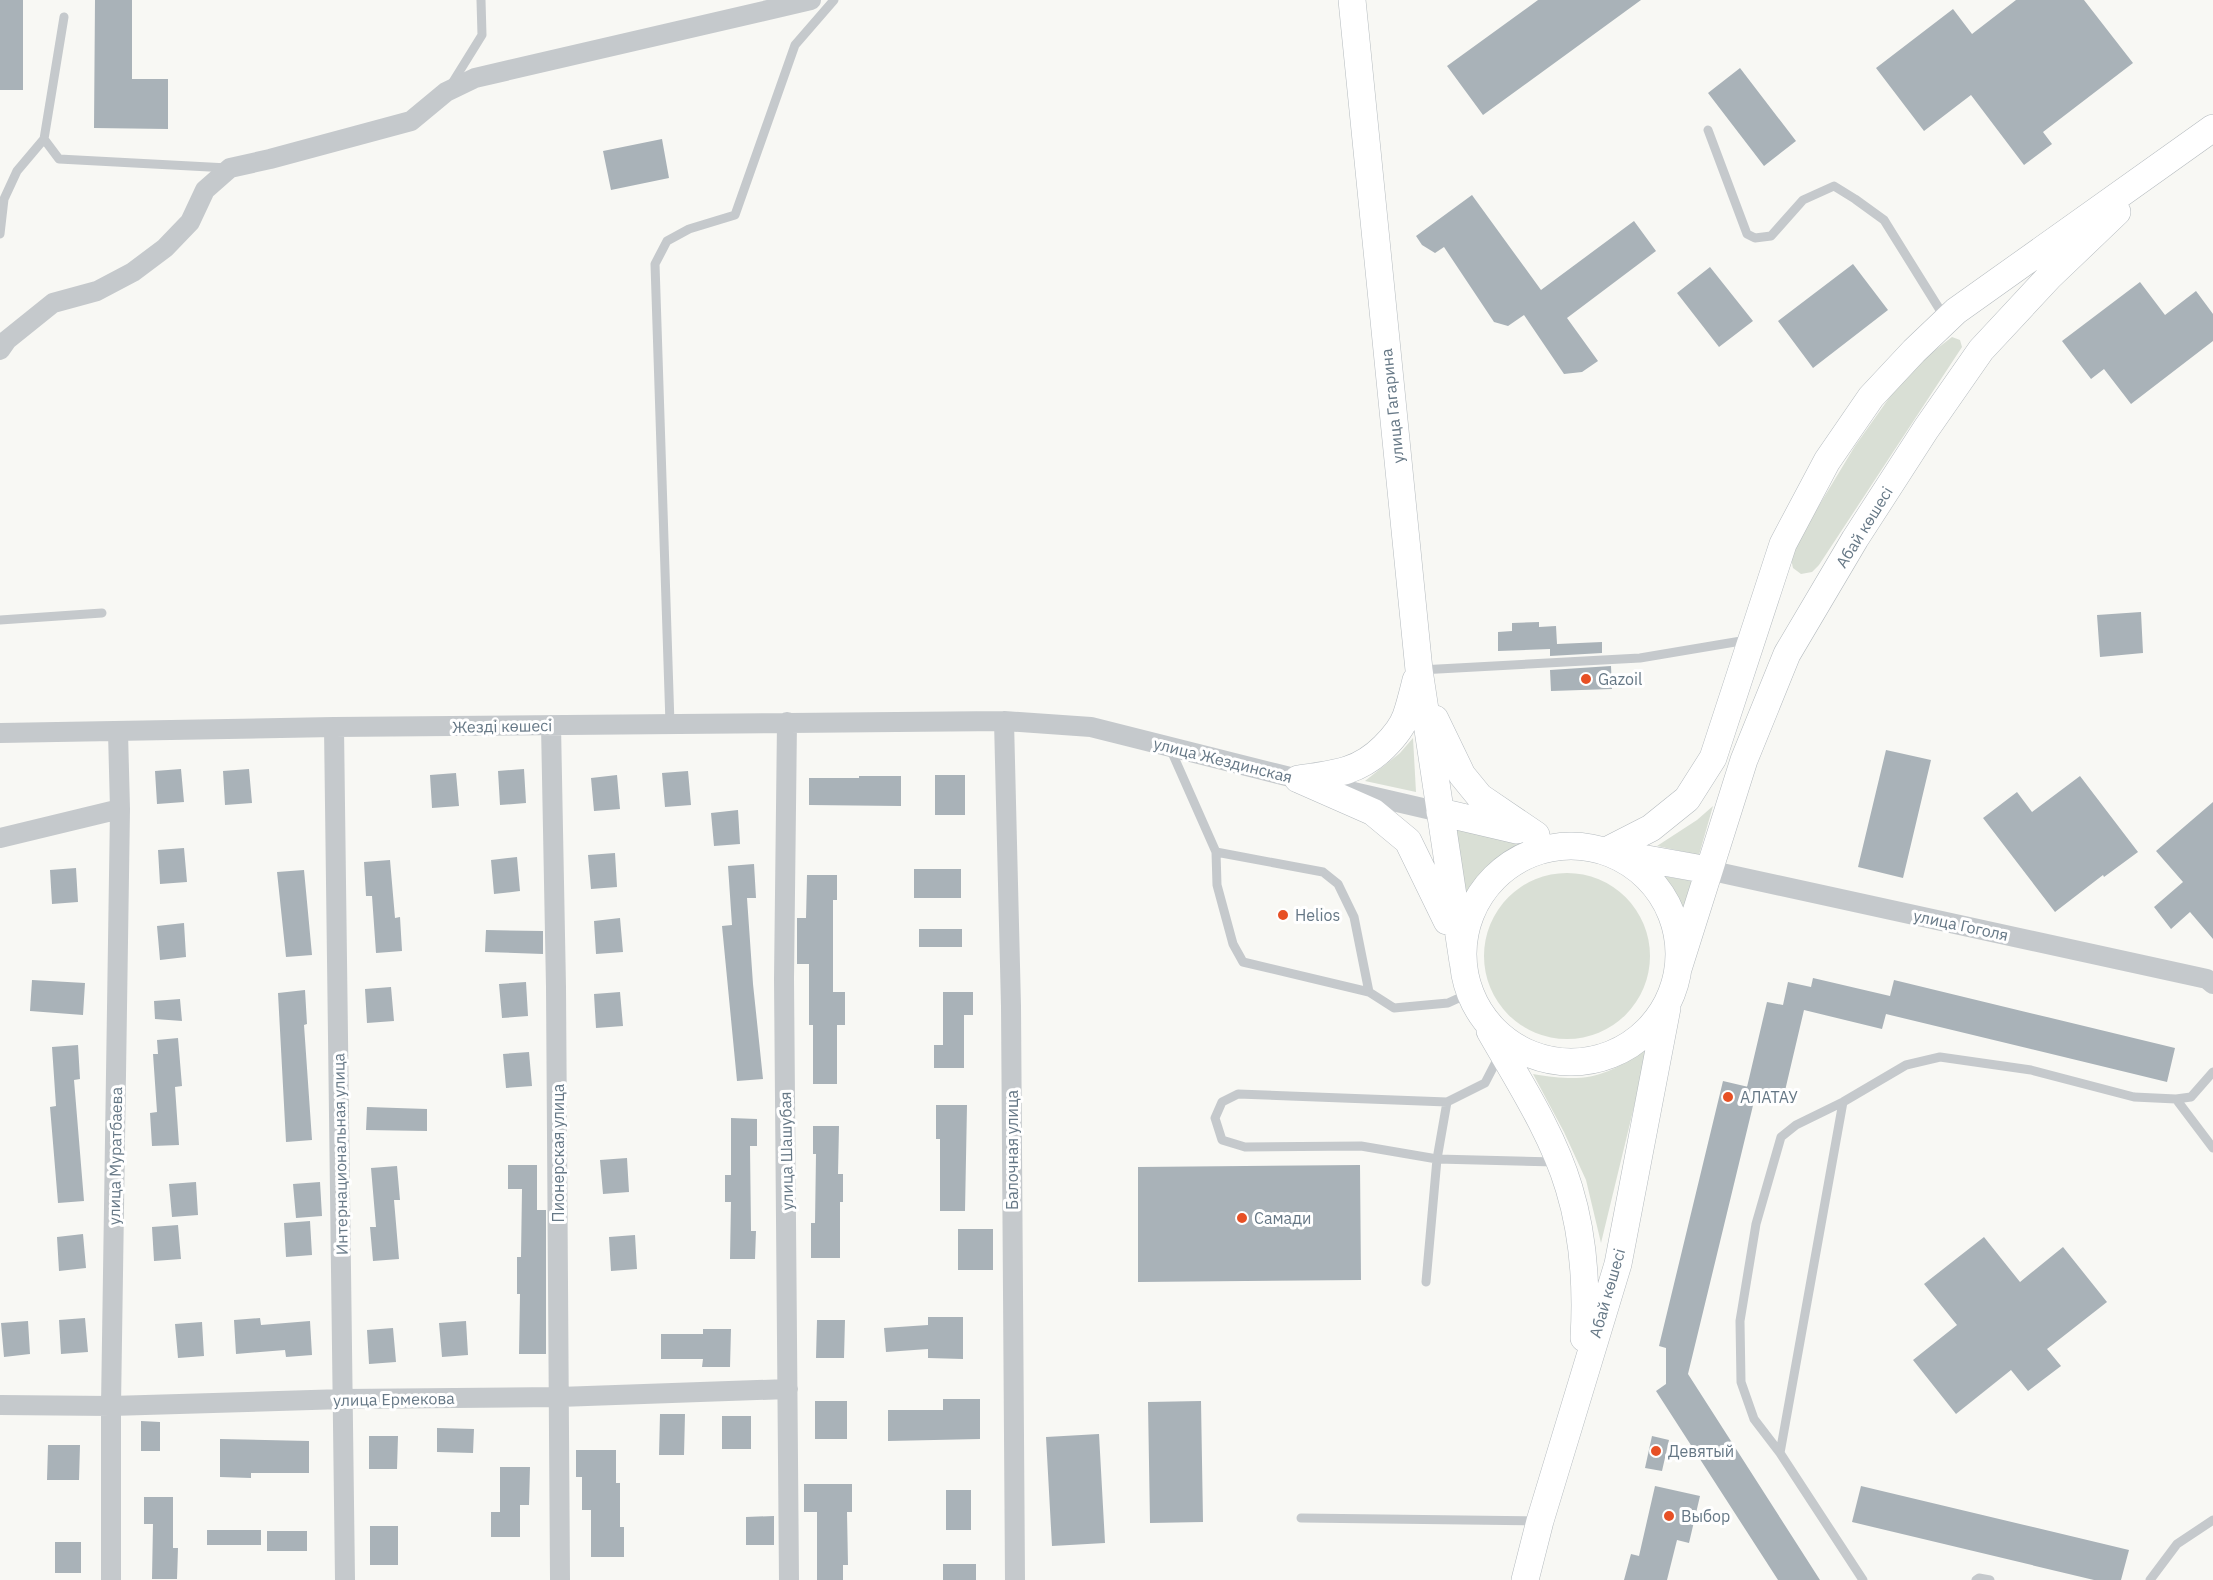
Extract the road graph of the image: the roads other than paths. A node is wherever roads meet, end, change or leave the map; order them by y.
1 (481, 0) edge
2 (811, 0) edge
3 (834, 0) edge
4 (1352, 0) edge
5 (64, 17) dead end
6 (446, 92) junction
7 (2213, 128) edge
8 (1708, 130) dead end
9 (44, 139) junction
10 (2172, 159) junction
11 (230, 168) junction
12 (0, 234) edge
13 (1947, 320) junction
14 (0, 350) edge
15 (102, 613) dead end
16 (0, 620) edge
17 (1752, 639) junction
18 (1419, 670) junction
19 (1004, 721) junction
20 (787, 722) junction
21 (670, 724) junction
22 (551, 725) junction
23 (334, 728) junction
24 (118, 732) junction
25 (0, 733) edge
26 (1170, 748) junction
27 (1298, 779) junction
28 (120, 809) junction
29 (1440, 812) junction
30 (1536, 835) junction
31 (0, 838) edge
32 (1596, 849) junction
33 (1216, 852) junction
34 (1708, 870) junction
35 (1463, 962) junction
36 (1678, 969) junction
37 (2213, 984) edge
38 (1369, 993) junction
39 (1668, 1001) junction
40 (1476, 1004) junction
41 (1502, 1051) junction
42 (2213, 1072) edge
43 (2176, 1099) junction
44 (1447, 1102) junction
45 (1843, 1102) junction
46 (2213, 1148) edge
47 (1437, 1159) junction
48 (1558, 1162) junction
49 (1426, 1282) dead end
50 (1582, 1376) junction
51 (788, 1389) junction
52 (560, 1397) junction
53 (344, 1399) junction
54 (0, 1405) edge
55 (111, 1406) junction
56 (1780, 1453) junction
57 (1301, 1518) dead end
58 (2213, 1520) edge
59 (1540, 1521) junction
60 (111, 1580) edge
61 (345, 1580) edge
62 (560, 1580) edge
63 (789, 1580) edge
64 (1015, 1580) edge
65 (1525, 1580) edge
66 (1863, 1580) edge
67 (1976, 1580) edge
68 (1990, 1580) edge
69 (2150, 1580) edge

1 - 6 lane
2 - 6 street
3 - 21 lane
4 - 18 main road, улица Гагарина
5 - 9 lane
6 - 11 street
7 - 10 main road, Абай көшесі
8 - 13 lane
9 - 11 lane
9 - 12 lane
10 - 13 main road, Абай көшесі
10 - 34 main road, Абай көшесі
11 - 14 street
13 - 17 main road, Абай көшесі
15 - 16 lane
17 - 18 lane
17 - 32 main road, Абай көшесі
18 - 27 main road
18 - 29 main road, улица Гагарина
18 - 30 main road
19 - 20 street, Жезді көшесі
19 - 26 street, улица Жездинская
19 - 64 street, Балочная улица
20 - 21 street, Жезді көшесі
20 - 51 street, улица Шашубая
21 - 22 street, Жезді көшесі
22 - 23 street, Жезді көшесі
22 - 52 street, Пионерская улица
23 - 24 street, Жезді көшесі
23 - 53 street, Интернациональная улица
24 - 25 street, Жезді көшесі
24 - 28 street, улица Муратбаева
26 - 27 street, улица Жездинская
26 - 33 lane
27 - 29 street, улица Жездинская
27 - 35 main road
28 - 31 street
28 - 55 street, улица Муратбаева
29 - 30 main road
29 - 35 main road, улица Гагарина
30 - 32 main road
32 - 34 main road
32 - 35 main road
32 - 36 main road
33 - 38 lane
33 - 38 lane
34 - 36 main road, Абай көшесі
34 - 37 street, улица Гоголя
35 - 40 main road
36 - 39 main road, Абай көшесі
38 - 40 lane
39 - 40 main road
39 - 50 main road, Абай көшесі
40 - 41 main road
41 - 44 lane
41 - 48 main road
42 - 43 lane
43 - 45 lane
43 - 46 lane
44 - 47 lane
44 - 47 lane
45 - 56 lane
45 - 56 lane
47 - 48 lane
47 - 49 lane
48 - 50 main road
50 - 59 main road, Абай көшесі
51 - 52 street, улица Ермекова
51 - 63 street, улица Шашубая
52 - 53 street, улица Ермекова
52 - 62 street, Пионерская улица
53 - 55 street, улица Ермекова
53 - 61 street, Интернациональная улица
54 - 55 street, улица Ермекова
55 - 60 street, улица Муратбаева
56 - 66 lane
57 - 59 lane
58 - 69 lane
59 - 65 main road, Абай көшесі
67 - 68 lane

